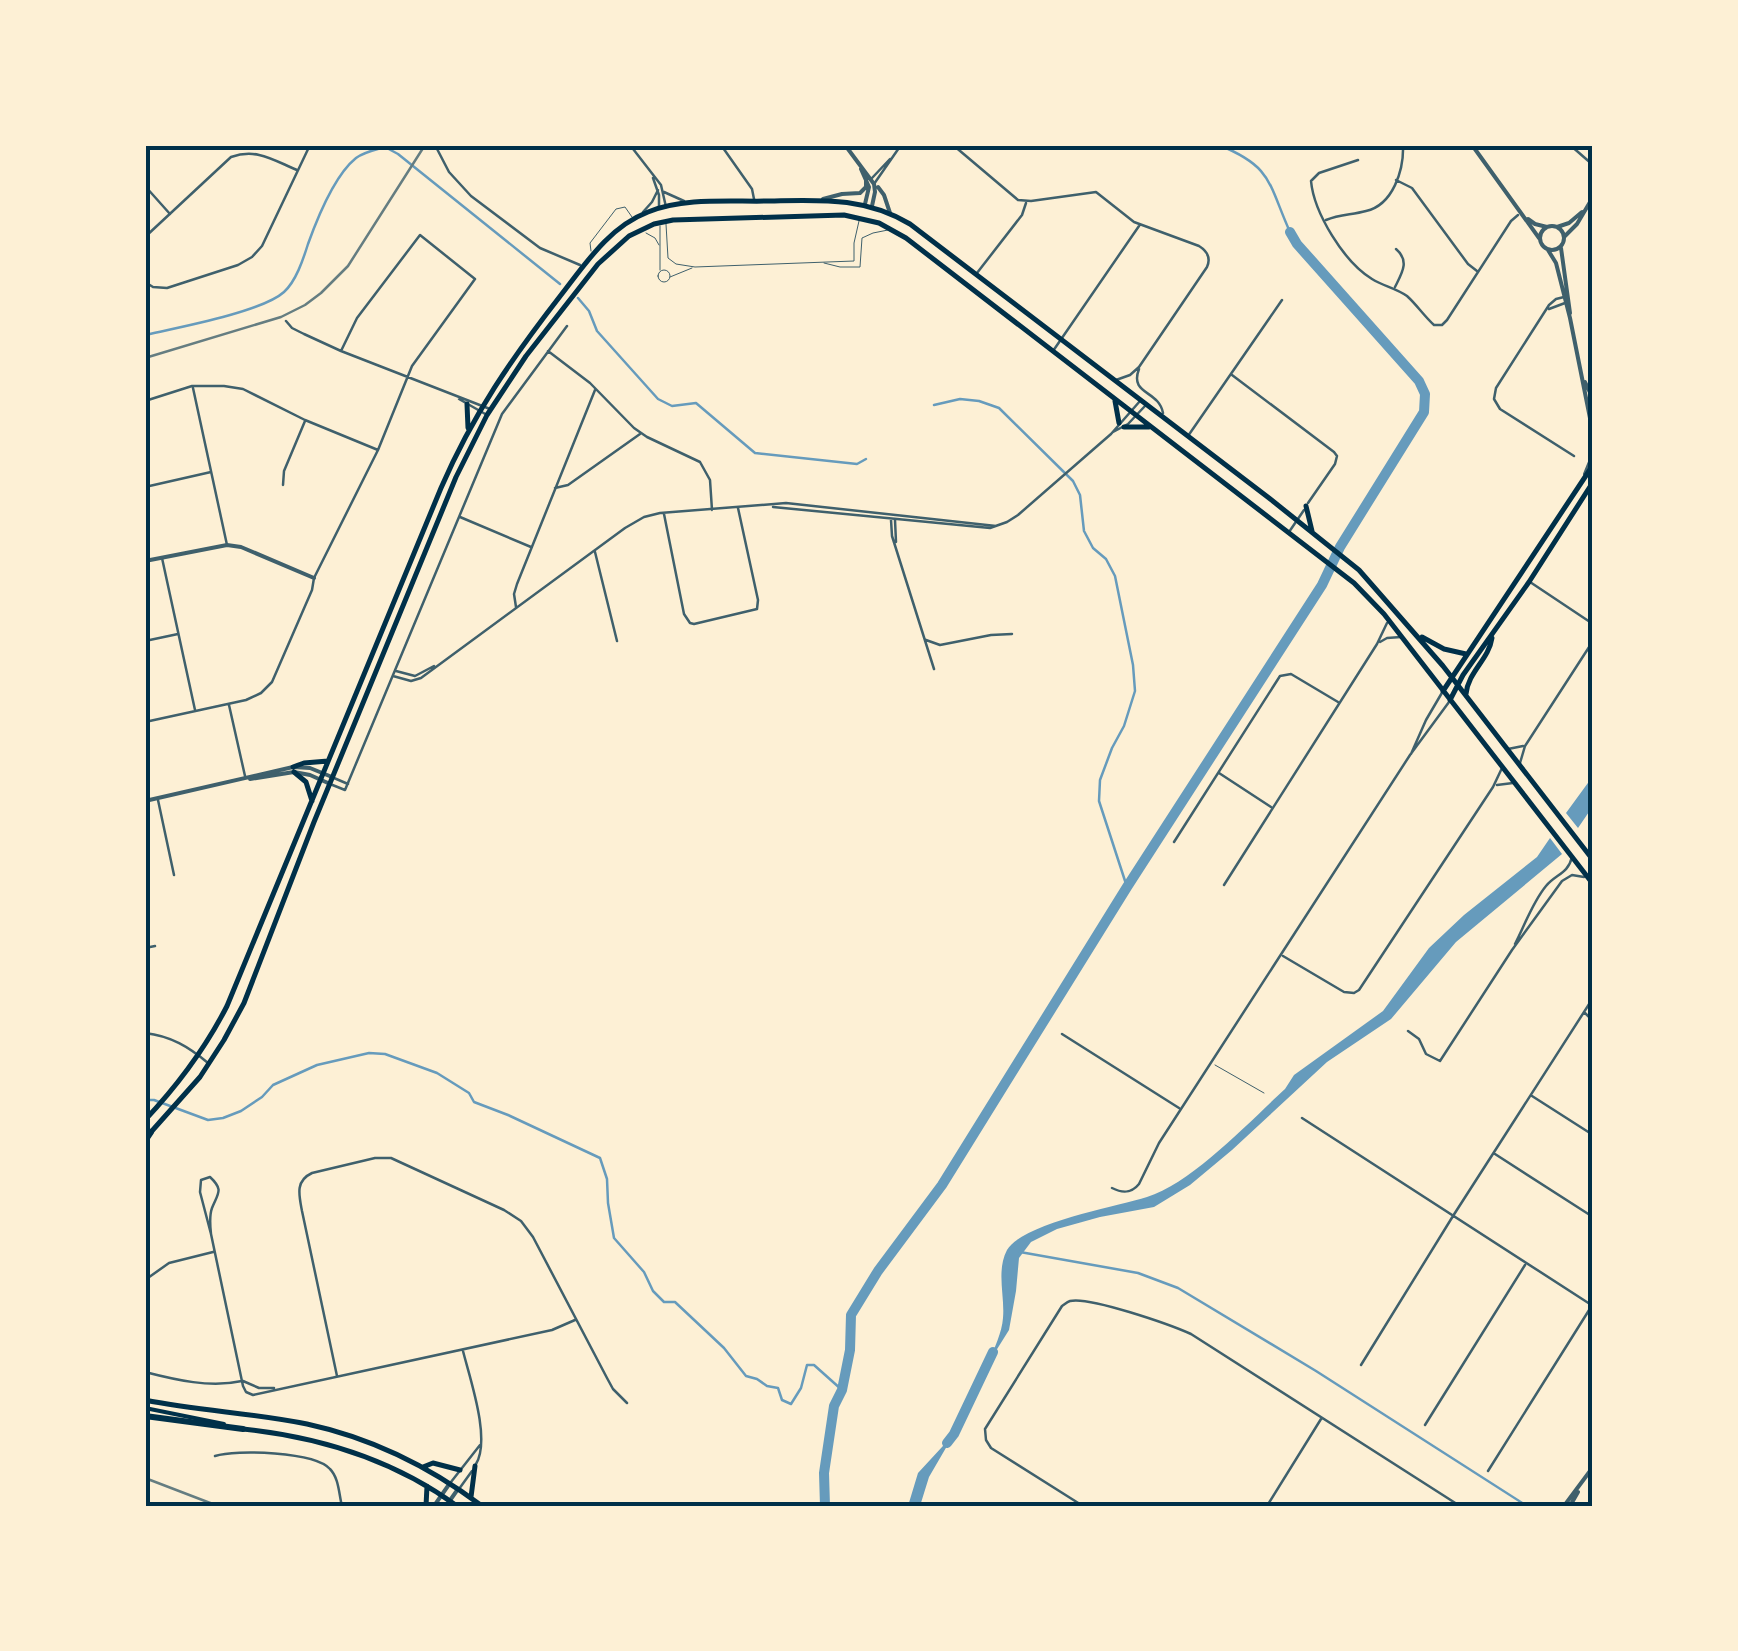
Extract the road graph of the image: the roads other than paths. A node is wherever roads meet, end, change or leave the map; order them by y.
1 (310, 145) edge
2 (434, 145) edge
3 (630, 145) edge
4 (721, 145) edge
5 (845, 145) edge
6 (902, 145) edge
7 (953, 145) edge
8 (1403, 145) edge
9 (1472, 145) edge
10 (1570, 145) edge
11 (1358, 160) dead end
12 (1593, 165) edge
13 (298, 171) junction
14 (653, 176) junction
15 (1396, 180) junction
16 (870, 181) junction
17 (145, 186) edge
18 (658, 190) junction
19 (664, 191) junction
20 (1593, 197) edge
21 (818, 200) junction
22 (1027, 201) junction
23 (754, 202) junction
24 (692, 203) junction
25 (868, 205) junction
26 (662, 208) junction
27 (1585, 209) junction
28 (1522, 212) junction
29 (890, 213) junction
30 (170, 214) junction
31 (636, 218) junction
32 (864, 219) junction
33 (1325, 221) junction
34 (663, 222) junction
35 (1140, 225) junction
36 (1549, 226) junction
37 (1557, 227) junction
38 (892, 229) junction
39 (638, 231) junction
40 (145, 237) edge
41 (1540, 238) junction
42 (1564, 238) junction
43 (1562, 246) junction
44 (660, 248) junction
45 (1396, 248) dead end
46 (1548, 250) junction
47 (592, 254) junction
48 (820, 262) junction
49 (583, 267) junction
50 (694, 267) junction
51 (660, 270) junction
52 (1478, 272) junction
53 (976, 274) junction
54 (670, 278) junction
55 (145, 282) edge
56 (1394, 289) junction
57 (1282, 300) dead end
58 (1566, 300) junction
59 (286, 321) dead end
60 (567, 326) dead end
61 (1062, 340) junction
62 (547, 350) junction
63 (341, 351) junction
64 (1054, 351) junction
65 (1139, 368) junction
66 (1232, 374) junction
67 (407, 377) junction
68 (1114, 380) junction
69 (192, 386) junction
70 (596, 389) junction
71 (458, 398) junction
72 (1114, 398) junction
73 (145, 401) edge
74 (1590, 401) edge
75 (1143, 402) junction
76 (466, 404) junction
77 (480, 408) junction
78 (489, 412) junction
79 (1593, 412) edge
80 (1134, 413) junction
81 (1163, 418) junction
82 (306, 420) junction
83 (1121, 425) junction
84 (1590, 425) junction
85 (1152, 427) junction
86 (468, 431) junction
87 (641, 433) junction
88 (1593, 433) edge
89 (1187, 437) junction
90 (378, 450) junction
91 (1574, 456) dead end
92 (1593, 466) edge
93 (212, 472) junction
94 (1593, 482) edge
95 (283, 485) dead end
96 (145, 487) edge
97 (554, 488) junction
98 (1573, 496) junction
99 (766, 506) junction
100 (1306, 506) junction
101 (738, 508) junction
102 (850, 509) junction
103 (712, 510) junction
104 (856, 510) junction
105 (663, 513) junction
106 (893, 514) junction
107 (459, 516) junction
108 (852, 516) junction
109 (893, 520) junction
110 (1297, 520) junction
111 (996, 526) junction
112 (1312, 531) junction
113 (1289, 532) junction
114 (227, 545) junction
115 (531, 547) junction
116 (595, 550) junction
117 (162, 558) junction
118 (145, 561) edge
119 (314, 578) junction
120 (1528, 582) junction
121 (516, 608) junction
122 (1389, 620) junction
123 (1593, 624) edge
124 (1415, 632) junction
125 (179, 634) junction
126 (1012, 634) dead end
127 (1492, 634) junction
128 (1402, 637) junction
129 (924, 639) junction
130 (1593, 640) edge
131 (617, 641) dead end
132 (145, 642) edge
133 (1377, 644) junction
134 (1466, 654) junction
135 (436, 666) junction
136 (934, 669) dead end
137 (395, 670) junction
138 (393, 676) junction
139 (1452, 677) junction
140 (1458, 686) junction
141 (1443, 691) junction
142 (1466, 695) junction
143 (1450, 700) junction
144 (1339, 703) junction
145 (229, 704) junction
146 (196, 712) junction
147 (145, 722) edge
148 (1525, 746) junction
149 (1508, 748) junction
150 (1410, 755) junction
151 (328, 761) junction
152 (1520, 764) junction
153 (1502, 766) junction
154 (294, 770) junction
155 (1218, 772) junction
156 (322, 776) junction
157 (245, 779) junction
158 (331, 780) junction
159 (1515, 783) junction
160 (348, 784) junction
161 (1493, 787) junction
162 (158, 798) junction
163 (145, 801) edge
164 (312, 801) junction
165 (1273, 808) junction
166 (1174, 842) dead end
167 (1572, 857) junction
168 (1593, 860) edge
169 (174, 875) dead end
170 (1551, 881) junction
171 (1591, 882) edge
172 (1224, 884) dead end
173 (1557, 887) junction
174 (155, 946) dead end
175 (145, 948) edge
176 (1512, 950) junction
177 (1282, 955) junction
178 (1593, 998) edge
179 (1584, 1012) junction
180 (1593, 1021) edge
181 (145, 1032) edge
182 (1408, 1032) dead end
183 (1062, 1034) dead end
184 (199, 1055) junction
185 (1212, 1062) junction
186 (210, 1064) junction
187 (1264, 1093) dead end
188 (1531, 1095) junction
189 (1181, 1110) junction
190 (1302, 1118) dead end
191 (145, 1120) edge
192 (1593, 1135) edge
193 (147, 1137) edge
194 (1493, 1154) junction
195 (1112, 1188) dead end
196 (1452, 1216) junction
197 (1593, 1216) edge
198 (211, 1234) junction
199 (214, 1252) junction
200 (1526, 1264) junction
201 (145, 1280) edge
202 (1592, 1306) edge
203 (576, 1319) junction
204 (463, 1349) junction
205 (1362, 1365) dead end
206 (145, 1372) edge
207 (338, 1376) junction
208 (242, 1381) junction
209 (280, 1388) junction
210 (145, 1400) edge
211 (628, 1403) dead end
212 (145, 1412) edge
213 (1322, 1418) junction
214 (1425, 1425) dead end
215 (243, 1428) joint
216 (481, 1443) junction
217 (216, 1456) dead end
218 (475, 1466) junction
219 (423, 1467) junction
220 (1593, 1467) edge
221 (460, 1470) junction
222 (1488, 1471) dead end
223 (1582, 1483) junction
224 (450, 1484) junction
225 (427, 1486) junction
226 (458, 1489) junction
227 (442, 1495) junction
228 (471, 1497) junction
229 (448, 1503) edge
230 (342, 1506) edge
231 (426, 1506) edge
232 (434, 1506) edge
233 (458, 1506) edge
234 (482, 1506) edge
235 (1083, 1506) edge
236 (1266, 1506) edge
237 (1460, 1506) edge
238 (1568, 1506) edge

1 - 13 street
2 - 49 street
3 - 14 street
4 - 23 street
5 - 16 street
6 - 16 street
7 - 22 street
8 - 15 street
9 - 28 street
10 - 12 street
11 - 33 street
13 - 30 street
13 - 55 street
14 - 18 street
14 - 19 street
15 - 33 street
15 - 52 street
16 - 21 street
16 - 25 street
16 - 25 street
16 - 29 street
17 - 30 street
18 - 26 street
18 - 31 street
19 - 24 street
19 - 26 street
20 - 27 street
21 - 23 main road
21 - 25 main road
22 - 35 street
22 - 53 street
23 - 24 main road
24 - 26 main road
25 - 29 main road
25 - 32 main road
26 - 31 main road
26 - 34 main road
27 - 37 street
27 - 42 street
28 - 36 street
28 - 41 street
28 - 52 street
29 - 53 main road
30 - 40 street
31 - 47 main road
31 - 47 lane
32 - 34 main road
32 - 38 main road
32 - 48 lane
33 - 56 street
34 - 39 main road
34 - 44 lane
34 - 50 lane
35 - 61 street
35 - 65 street
36 - 37 street
36 - 41 street
37 - 42 street
38 - 48 lane
38 - 64 main road
39 - 44 lane
39 - 78 main road
41 - 46 street
42 - 43 street
43 - 46 street
43 - 58 street
44 - 51 lane
45 - 56 street
46 - 58 street
47 - 49 main road
48 - 50 lane
49 - 77 main road
50 - 54 lane
51 - 54 lane
51 - 54 lane
52 - 56 street
53 - 61 main road
57 - 66 street
58 - 74 street
58 - 91 street
59 - 63 street
60 - 62 street
61 - 64 street
61 - 68 main road
62 - 70 street
62 - 107 street
63 - 67 street
63 - 67 street
64 - 72 main road
65 - 68 street
65 - 81 street
66 - 89 street
66 - 100 street
67 - 71 street
67 - 90 street
68 - 75 main road
69 - 73 street
69 - 82 street
69 - 93 street
70 - 87 street
70 - 97 street
71 - 76 street
71 - 77 street
72 - 80 main road
72 - 83 main road
74 - 79 street
74 - 84 street
75 - 80 street
75 - 81 main road
76 - 77 street
76 - 86 main road
77 - 78 street
77 - 86 main road
78 - 158 main road
80 - 83 street
80 - 85 main road
81 - 89 main road
82 - 90 street
82 - 95 street
83 - 85 main road
83 - 111 street
84 - 88 street
84 - 98 street
85 - 113 main road
86 - 151 main road
87 - 97 street
87 - 103 street
89 - 110 main road
90 - 119 street
92 - 98 main road
93 - 96 street
93 - 114 street
94 - 120 main road
97 - 115 street
98 - 134 main road
99 - 101 street
99 - 102 street
99 - 108 street
100 - 110 street
100 - 112 main road
101 - 103 street
101 - 105 street
102 - 104 street
102 - 108 street
103 - 105 street
104 - 106 street
104 - 108 street
105 - 116 street
106 - 109 street
106 - 111 street
107 - 115 street
107 - 137 street
108 - 109 street
109 - 111 street
109 - 129 street
110 - 112 main road
110 - 113 street
112 - 124 main road
113 - 122 main road
114 - 117 street
114 - 119 street
115 - 121 street
116 - 121 street
116 - 131 street
117 - 118 street
117 - 125 street
119 - 145 street
120 - 123 street
120 - 127 main road
121 - 135 street
122 - 128 main road
122 - 133 street
124 - 134 main road
124 - 139 main road
125 - 132 street
125 - 146 street
126 - 129 street
127 - 140 main road
127 - 142 main road
128 - 133 street
128 - 141 main road
129 - 136 street
130 - 148 street
133 - 144 street
134 - 139 main road
135 - 137 street
135 - 138 street
137 - 138 street
138 - 160 street
139 - 140 main road
139 - 141 main road
140 - 142 main road
140 - 143 main road
141 - 143 main road
141 - 150 street
142 - 149 main road
143 - 150 street
143 - 153 main road
144 - 155 street
144 - 165 street
145 - 146 street
145 - 157 street
146 - 147 street
148 - 149 street
148 - 152 street
149 - 152 main road
150 - 177 street
151 - 154 main road
151 - 156 main road
152 - 168 main road
153 - 159 main road
153 - 161 street
154 - 156 street
154 - 157 street
154 - 164 main road
155 - 165 street
155 - 166 street
156 - 158 street
156 - 164 main road
157 - 162 street
158 - 160 street
158 - 160 street
158 - 186 main road
159 - 161 street
159 - 167 main road
161 - 177 street
162 - 163 street
162 - 169 street
164 - 184 main road
165 - 172 street
167 - 170 street
167 - 171 main road
170 - 173 street
170 - 176 street
171 - 173 street
173 - 176 street
174 - 175 street
176 - 182 street
177 - 185 street
178 - 179 street
179 - 180 street
179 - 188 street
181 - 184 street
183 - 189 street
184 - 186 street
184 - 191 main road
185 - 187 lane
185 - 189 street
186 - 193 main road
188 - 192 street
188 - 194 street
189 - 195 street
190 - 196 street
194 - 196 street
194 - 197 street
196 - 200 street
196 - 205 street
198 - 198 street
198 - 199 street
199 - 201 street
199 - 208 street
200 - 202 street
200 - 214 street
202 - 222 street
203 - 204 street
203 - 207 street
203 - 211 street
204 - 207 street
204 - 216 street
206 - 208 street
207 - 209 street
208 - 209 street
208 - 209 street
210 - 219 main road
212 - 215 highway
213 - 235 street
213 - 236 street
213 - 237 street
215 - 225 main road
216 - 218 street
216 - 221 street
217 - 230 street
218 - 226 street
218 - 228 main road
219 - 221 main road
219 - 224 main road
220 - 223 street
221 - 224 street
223 - 238 street
223 - 238 street
224 - 226 main road
224 - 227 street
225 - 227 main road
225 - 231 main road
226 - 228 main road
226 - 229 street
227 - 229 main road
227 - 232 street
228 - 234 main road
229 - 233 main road

